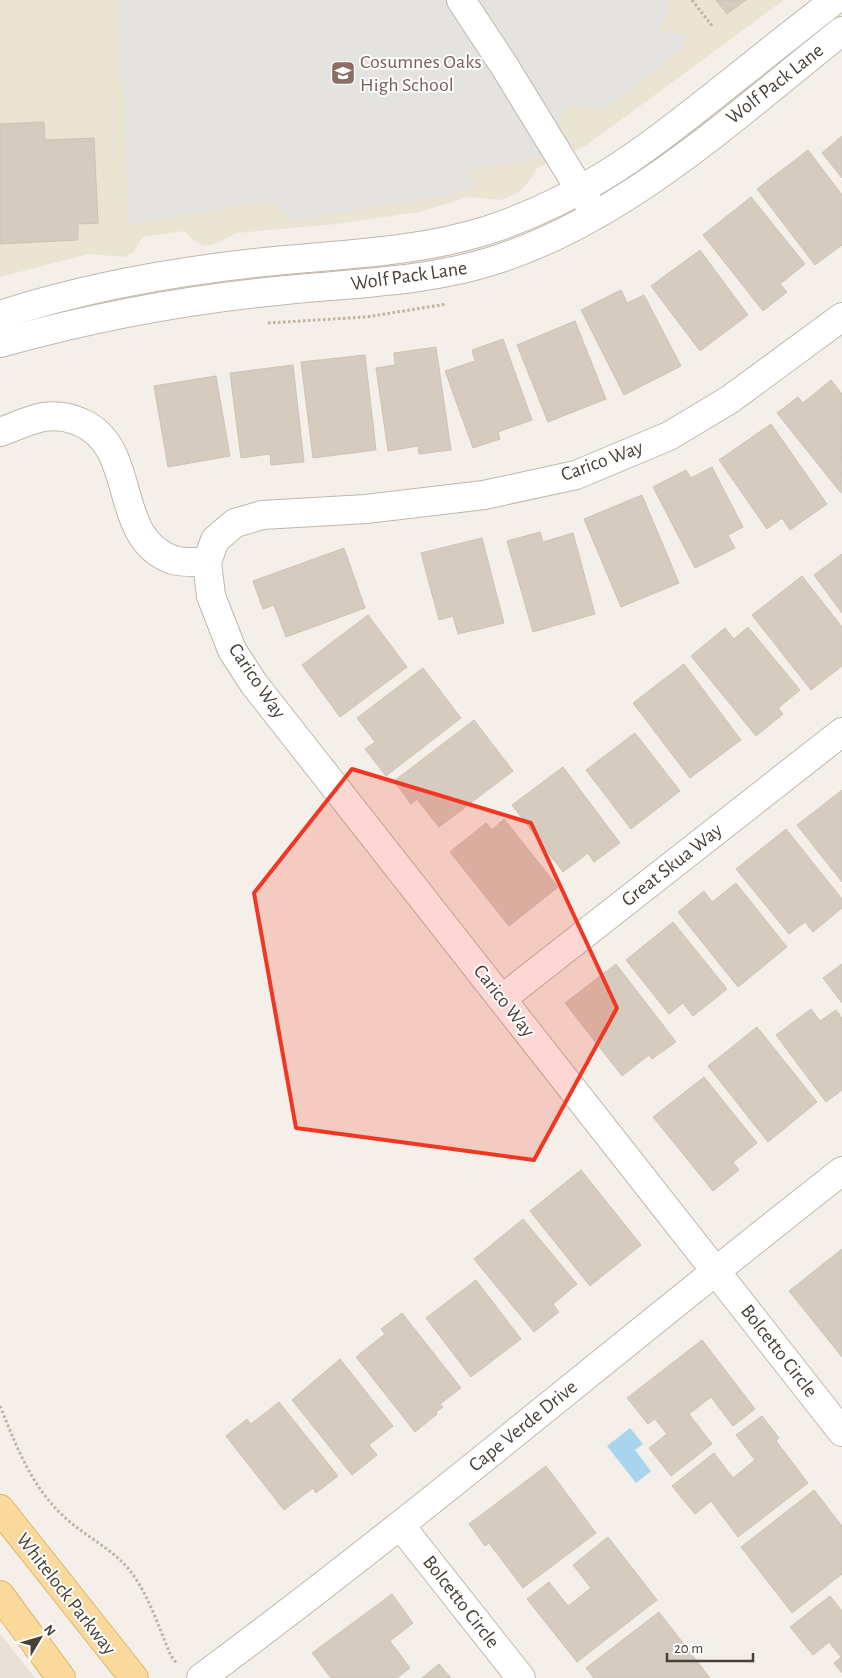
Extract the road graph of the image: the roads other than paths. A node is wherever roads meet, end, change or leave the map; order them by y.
1 (461, 0) edge
2 (835, 0) edge
3 (842, 31) edge
4 (581, 191) junction
5 (595, 214) junction
6 (0, 315) edge
7 (842, 317) edge
8 (0, 343) edge
9 (0, 432) edge
10 (207, 562) junction
11 (842, 732) edge
12 (503, 998) junction
13 (842, 1171) edge
14 (715, 1270) junction
15 (842, 1432) edge
16 (0, 1509) edge
17 (400, 1525) junction
18 (0, 1595) edge
19 (192, 1674) edge
20 (61, 1678) edge
21 (134, 1678) edge
22 (521, 1678) edge

1 - 4 street
2 - 4 street, Wolf Pack Lane
3 - 5 street, Wolf Pack Lane
4 - 5 street
4 - 6 street, Wolf Pack Lane
5 - 8 street, Wolf Pack Lane
7 - 10 street, Carico Way
9 - 10 street
10 - 12 street, Carico Way
11 - 12 street, Great Skua Way
12 - 14 street, Carico Way
13 - 14 street, Cape Verde Drive
14 - 15 street, Bolcetto Circle
14 - 17 street, Cape Verde Drive
16 - 21 main road, Whitelock Parkway
17 - 19 street, Cape Verde Drive
17 - 22 street, Bolcetto Circle
18 - 20 main road

